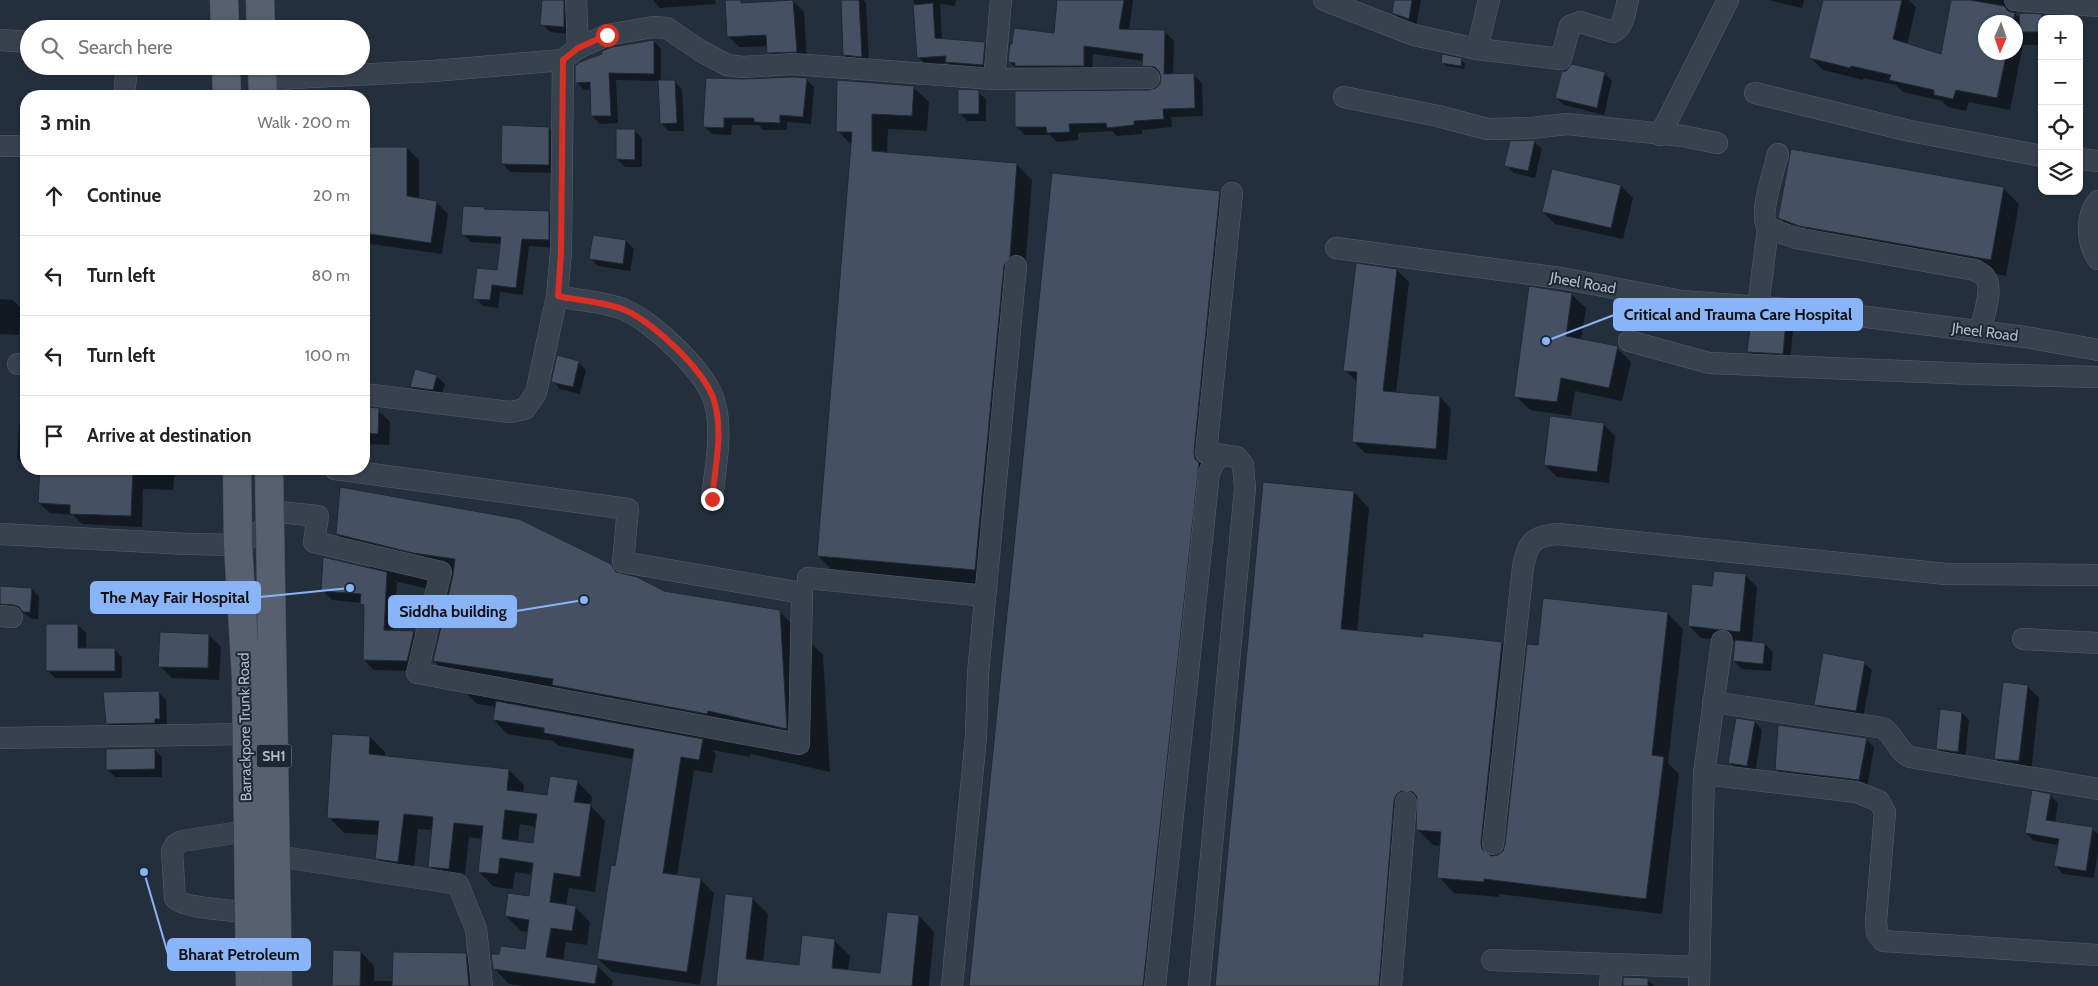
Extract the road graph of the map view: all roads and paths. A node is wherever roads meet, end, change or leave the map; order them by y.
1 (224, 0) edge
2 (260, 0) edge
3 (576, 0) edge
4 (1001, 0) edge
5 (1324, 0) edge
6 (1488, 0) edge
7 (1628, 0) edge
8 (1728, 0) edge
9 (2015, 0) edge
10 (2098, 6) edge
11 (224, 20) edge
12 (261, 20) edge
13 (0, 40) edge
14 (20, 41) edge
15 (1477, 49) junction
16 (570, 54) junction
17 (370, 74) edge
18 (126, 75) edge
19 (226, 75) edge
20 (345, 75) edge
21 (1148, 78) dead end
22 (994, 79) junction
23 (262, 82) edge
24 (125, 90) edge
25 (227, 90) edge
26 (1755, 93) dead end
27 (1344, 97) dead end
28 (1660, 135) junction
29 (1717, 143) dead end
30 (0, 146) edge
31 (20, 146) edge
32 (1778, 154) dead end
33 (2038, 155) edge
34 (2083, 159) edge
35 (2098, 161) edge
36 (1232, 193) dead end
37 (2098, 201) edge
38 (1768, 228) junction
39 (1336, 248) dead end
40 (2098, 259) edge
41 (1016, 266) dead end
42 (558, 296) junction
43 (1758, 307) junction
44 (1980, 331) junction
45 (1629, 341) dead end
46 (2098, 350) edge
47 (2098, 376) edge
48 (370, 395) edge
49 (1224, 455) junction
50 (370, 474) edge
51 (237, 475) edge
52 (269, 475) edge
53 (712, 499) dead end
54 (269, 518) junction
55 (0, 534) edge
56 (238, 545) junction
57 (2098, 575) edge
58 (808, 578) dead end
59 (985, 596) junction
60 (2023, 639) dead end
61 (1722, 641) dead end
62 (2098, 643) edge
63 (1713, 702) junction
64 (246, 734) junction
65 (0, 738) edge
66 (1704, 774) junction
67 (2098, 789) edge
68 (1406, 802) dead end
69 (247, 831) junction
70 (1493, 844) dead end
71 (276, 856) junction
72 (249, 911) junction
73 (276, 918) junction
74 (2098, 956) edge
75 (1492, 960) dead end
76 (1612, 964) junction
77 (1699, 977) edge
78 (250, 986) edge
79 (278, 986) edge
80 (482, 986) edge
81 (952, 986) edge
82 (1155, 986) edge
83 (1199, 986) edge
84 (1391, 986) edge
85 (1610, 986) edge

1 - 11 main road
2 - 12 main road
3 - 16 street
4 - 22 street
5 - 15 street
6 - 15 street
7 - 15 street
8 - 28 street
9 - 10 street
13 - 14 street
16 - 17 street
16 - 22 street
16 - 42 street
18 - 24 street
19 - 25 main road
20 - 23 street
21 - 22 street
26 - 33 street
27 - 28 street
28 - 29 street
30 - 31 street
32 - 38 street
34 - 35 street
36 - 49 street
37 - 40 street
38 - 43 street
38 - 44 street
39 - 43 street, Jheel Road
41 - 59 street
42 - 48 street
42 - 53 street
43 - 44 street, Jheel Road
44 - 46 street, Jheel Road
45 - 47 street
49 - 82 street
49 - 83 street
50 - 54 street
51 - 56 main road, Barrackpore Trunk Road / SH1
52 - 54 main road, Barrackpore Trunk Road / SH1
54 - 56 street
54 - 71 main road, Barrackpore Trunk Road / SH1
55 - 56 street
56 - 64 main road, Barrackpore Trunk Road / SH1
57 - 70 street
58 - 59 street
59 - 81 street
60 - 62 street
61 - 63 street
63 - 66 street
63 - 67 street
64 - 65 street
64 - 69 main road, Barrackpore Trunk Road / SH1
66 - 74 street
66 - 77 street
68 - 84 street
69 - 72 main road, Barrackpore Trunk Road / SH1
69 - 72 street
71 - 73 main road, Barrackpore Trunk Road / SH1
71 - 80 street
72 - 73 street
72 - 78 main road, Barrackpore Trunk Road / SH1
73 - 79 main road, Barrackpore Trunk Road / SH1
75 - 76 street
76 - 77 street
76 - 85 street

